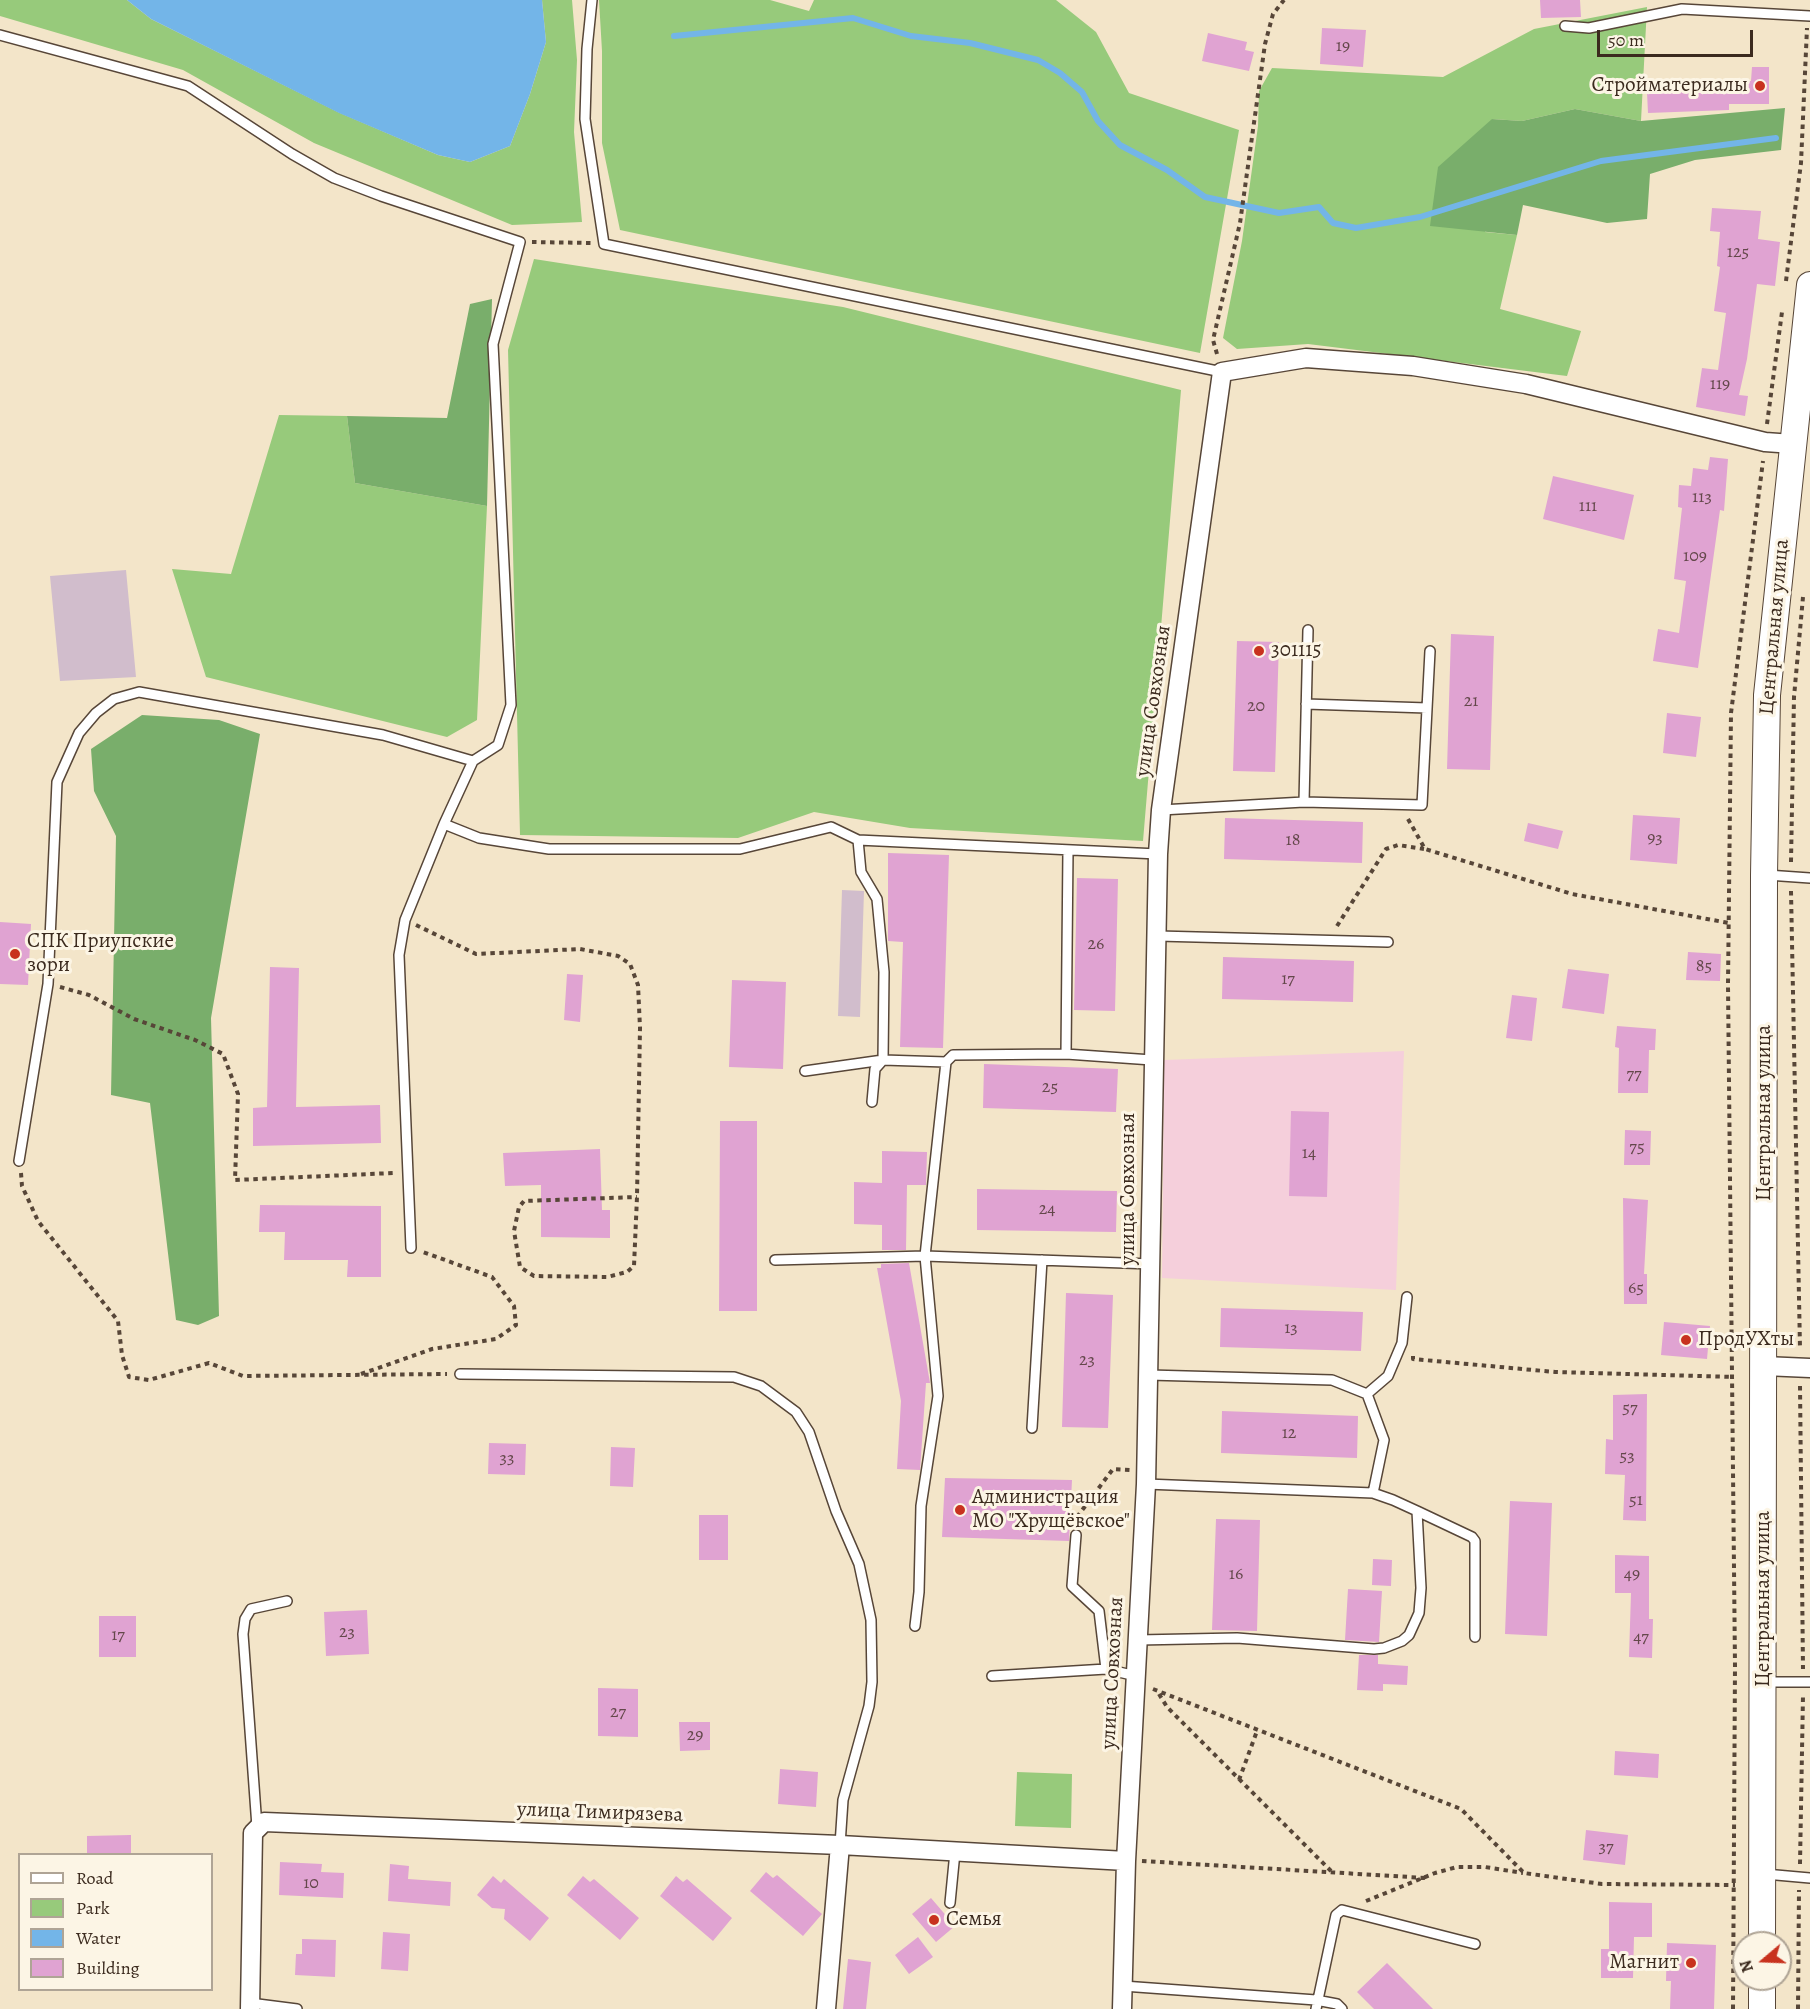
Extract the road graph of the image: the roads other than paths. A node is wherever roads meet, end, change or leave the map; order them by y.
1 (592, 0) edge
2 (1808, 16) edge
3 (1565, 26) dead end
4 (0, 35) edge
5 (1803, 289) edge
6 (1222, 372) junction
7 (1793, 444) junction
8 (1308, 630) dead end
9 (1430, 651) dead end
10 (1306, 704) junction
11 (1427, 708) junction
12 (473, 762) junction
13 (1304, 802) junction
14 (1161, 810) junction
15 (444, 824) junction
16 (858, 840) junction
17 (1068, 850) junction
18 (1158, 854) junction
19 (1764, 875) junction
20 (1810, 878) edge
21 (1158, 936) junction
22 (1388, 942) dead end
23 (1066, 1054) junction
24 (883, 1060) junction
25 (1152, 1060) junction
26 (946, 1062) junction
27 (805, 1071) dead end
28 (872, 1102) dead end
29 (19, 1161) road end
30 (411, 1248) road end
31 (925, 1256) junction
32 (775, 1260) dead end
33 (1042, 1260) junction
34 (1152, 1264) junction
35 (1407, 1296) dead end
36 (1805, 1368) edge
37 (1765, 1372) junction
38 (460, 1374) road end
39 (1149, 1375) junction
40 (1367, 1394) junction
41 (1032, 1428) dead end
42 (1146, 1478) junction
43 (1373, 1493) junction
44 (1417, 1511) junction
45 (1076, 1535) dead end
46 (286, 1601) dead end
47 (915, 1626) dead end
48 (1475, 1636) dead end
49 (1138, 1640) junction
50 (1106, 1669) junction
51 (992, 1676) dead end
52 (1136, 1676) junction
53 (1807, 1681) edge
54 (1763, 1682) junction
55 (257, 1827) junction
56 (840, 1845) junction
57 (955, 1852) junction
58 (1126, 1861) junction
59 (1763, 1874) junction
60 (1810, 1878) edge
61 (950, 1904) dead end
62 (1762, 1931) edge
63 (1475, 1944) dead end
64 (1123, 1986) junction
65 (1762, 1991) edge
66 (1316, 2004) edge
67 (250, 2006) edge
68 (297, 2009) edge
69 (826, 2009) edge
70 (1122, 2009) edge
71 (1342, 2009) edge
72 (1762, 2009) edge

1 - 6 lane
2 - 3 lane
4 - 12 lane
5 - 7 main road, Центральная улица
6 - 7 street
6 - 14 street, улица Совхозная
7 - 19 main road, Центральная улица
8 - 10 lane
9 - 11 lane
10 - 11 lane
10 - 13 lane
11 - 13 lane
12 - 15 lane
12 - 29 lane
13 - 14 lane
14 - 18 street, улица Совхозная
15 - 16 lane
15 - 30 lane
16 - 17 lane
16 - 24 lane
17 - 18 lane
17 - 23 lane
18 - 21 street, улица Совхозная
19 - 20 lane
19 - 37 main road, Центральная улица
21 - 22 lane
21 - 25 street, улица Совхозная
23 - 25 lane
23 - 26 lane
24 - 26 lane
24 - 27 lane
24 - 28 lane
25 - 34 street, улица Совхозная
26 - 31 lane
31 - 32 lane
31 - 33 lane
31 - 47 lane
33 - 34 lane
33 - 41 lane
34 - 39 street, улица Совхозная
35 - 40 lane
36 - 37 street
37 - 54 main road, Центральная улица
38 - 56 lane
39 - 40 lane
39 - 42 street, улица Совхозная
40 - 43 lane
42 - 43 lane
42 - 49 street, улица Совхозная
43 - 44 lane
44 - 48 lane
44 - 49 lane
45 - 50 lane
46 - 55 lane
49 - 52 street, улица Совхозная
50 - 51 lane
50 - 52 lane
52 - 58 street, улица Совхозная
53 - 54 lane
54 - 59 main road, Центральная улица
55 - 56 street, улица Тимирязева
55 - 67 street
56 - 57 street, улица Тимирязева
56 - 69 street
57 - 58 street, улица Тимирязева
57 - 61 lane
58 - 64 street, улица Совхозная
59 - 60 lane
59 - 62 main road, Центральная улица
63 - 66 lane
64 - 66 lane
64 - 70 street, улица Совхозная
65 - 72 main road
66 - 71 lane
67 - 68 lane

